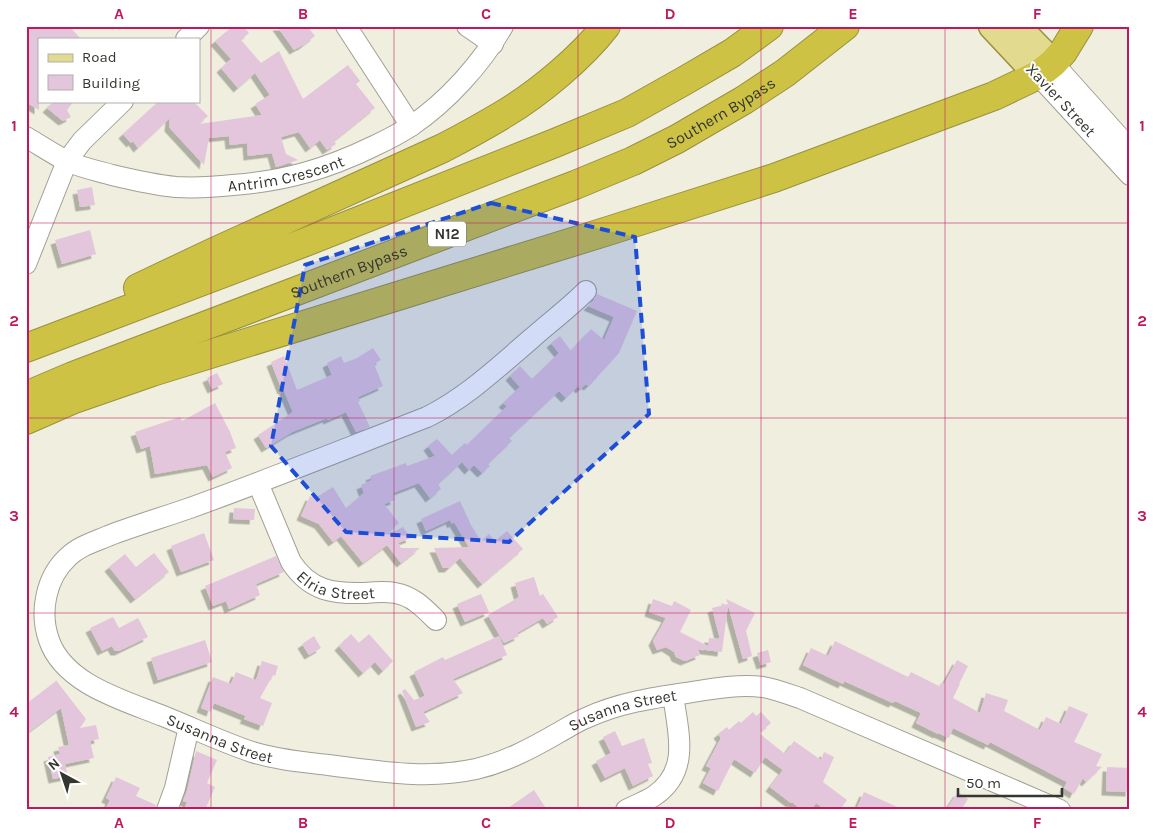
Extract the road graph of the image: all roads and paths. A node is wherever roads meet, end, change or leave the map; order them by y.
1 (199, 26) edge
2 (346, 26) edge
3 (467, 26) edge
4 (503, 26) edge
5 (606, 26) edge
6 (769, 26) edge
7 (845, 26) edge
8 (992, 26) edge
9 (1018, 26) edge
10 (1079, 26) edge
11 (187, 38) edge
12 (493, 44) junction
13 (1046, 69) junction
14 (122, 102) edge
15 (411, 126) junction
16 (26, 137) edge
17 (1130, 149) edge
18 (67, 161) junction
19 (1130, 175) edge
20 (26, 264) edge
21 (586, 291) dead end
22 (32, 345) edge
23 (26, 396) edge
24 (26, 420) edge
25 (258, 483) junction
26 (436, 620) dead end
27 (673, 695) junction
28 (189, 727) junction
29 (1051, 808) edge
30 (167, 810) edge
31 (626, 810) edge

1 - 11 street
2 - 15 street
3 - 12 street
4 - 12 street, Antrim Crescent
5 - 22 highway
6 - 22 highway
7 - 23 highway, Southern Bypass / N12
8 - 13 main road, Xavier Street
9 - 13 main road, Xavier Street
10 - 13 highway
12 - 15 street, Antrim Crescent
13 - 17 street, Xavier Street
13 - 19 street, Xavier Street
13 - 24 highway
14 - 18 street
15 - 18 street, Antrim Crescent
16 - 18 street, Antrim Crescent
18 - 20 street
21 - 25 street, Susanna Street
25 - 26 street, Elria Street
25 - 28 street, Susanna Street
27 - 28 street, Susanna Street
27 - 29 street, Susanna Street
27 - 31 street
28 - 30 street

